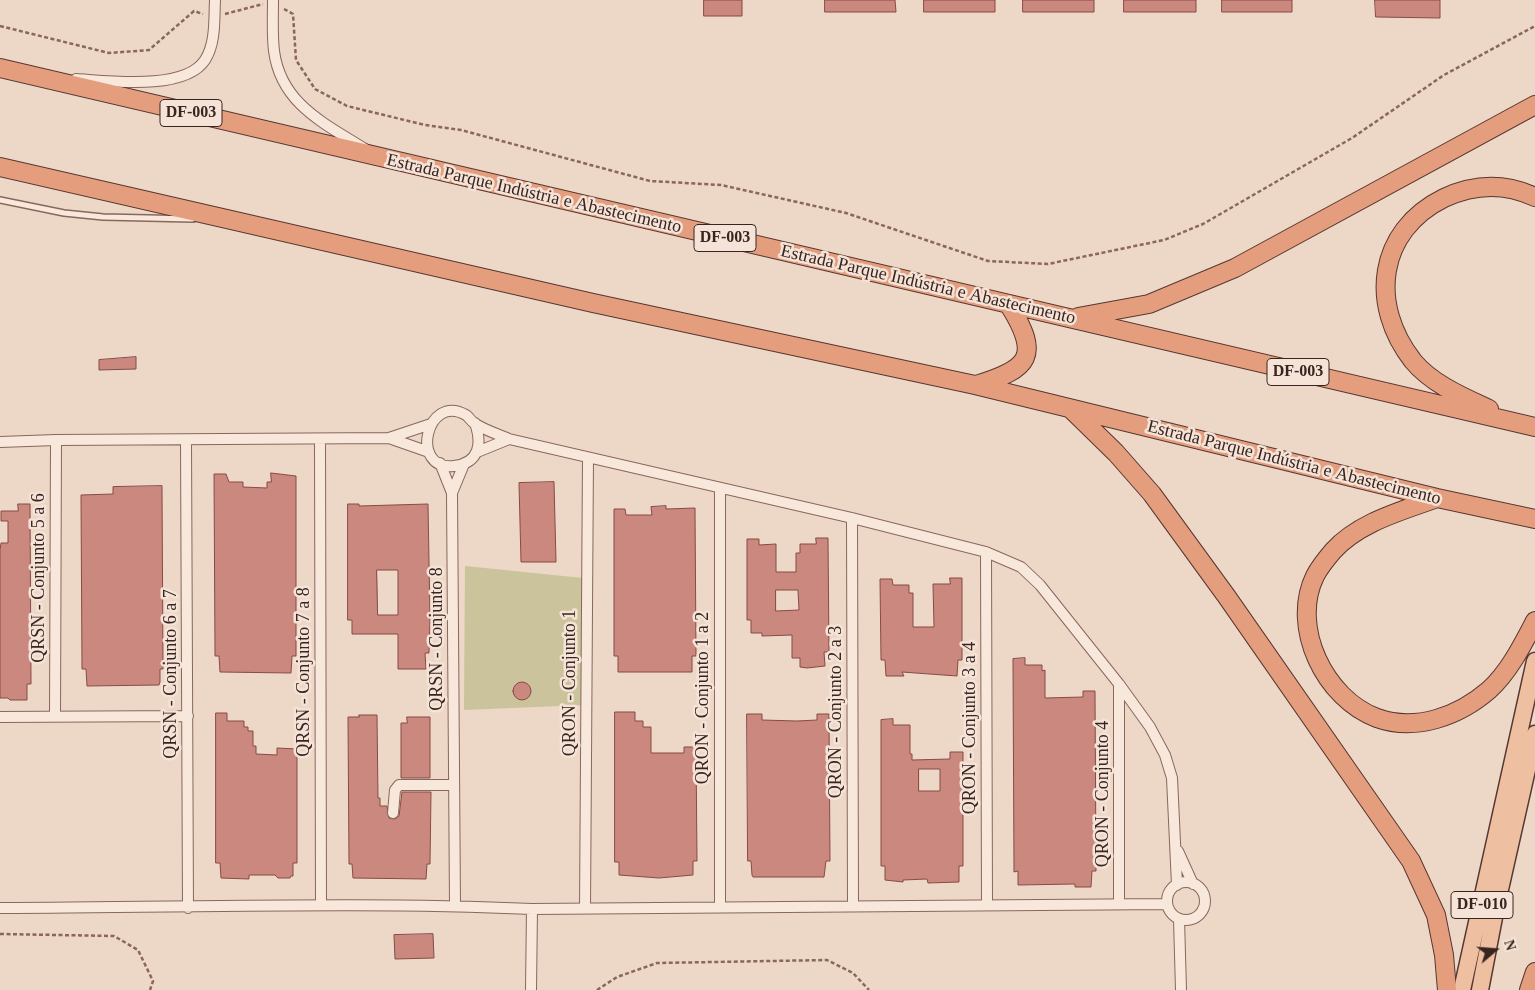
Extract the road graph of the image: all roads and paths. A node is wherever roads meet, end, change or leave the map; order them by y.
1 (215, 0) edge
2 (273, 1) edge
3 (214, 17) junction
4 (0, 26) edge
5 (1535, 26) edge
6 (0, 68) edge
7 (48, 78) junction
8 (1535, 104) edge
9 (381, 159) junction
10 (0, 167) edge
11 (1535, 197) edge
12 (0, 200) edge
13 (231, 220) junction
14 (1009, 305) junction
15 (1069, 318) junction
16 (976, 385) junction
17 (1071, 409) junction
18 (430, 424) junction
19 (475, 424) junction
20 (1531, 426) edge
21 (389, 438) junction
22 (509, 439) junction
23 (56, 440) junction
24 (320, 440) junction
25 (186, 441) junction
26 (0, 442) edge
27 (429, 452) junction
28 (477, 452) junction
29 (588, 458) junction
30 (440, 463) junction
31 (464, 464) junction
32 (720, 489) junction
33 (452, 493) junction
34 (1437, 498) junction
35 (852, 518) junction
36 (1535, 518) edge
37 (986, 552) junction
38 (1535, 621) edge
39 (1535, 661) edge
40 (1119, 684) junction
41 (56, 716) junction
42 (188, 716) junction
43 (0, 717) edge
44 (1535, 734) edge
45 (454, 785) junction
46 (393, 813) dead end
47 (1175, 845) junction
48 (1193, 884) junction
49 (1177, 885) junction
50 (987, 904) junction
51 (1119, 904) junction
52 (1167, 904) junction
53 (321, 905) junction
54 (455, 905) junction
55 (853, 905) junction
56 (720, 906) junction
57 (0, 908) edge
58 (188, 908) junction
59 (585, 908) junction
60 (532, 909) junction
61 (1179, 920) junction
62 (0, 934) edge
63 (1535, 972) edge
64 (150, 990) edge
65 (532, 990) edge
66 (597, 990) edge
67 (869, 990) edge
68 (1181, 990) edge
69 (1447, 990) edge
70 (1462, 990) edge
71 (1480, 990) edge
72 (1529, 990) edge

1 - 3 street
2 - 3 path
2 - 5 path
2 - 9 street
3 - 4 path
3 - 7 street
6 - 7 highway, Estrada Parque Indústria e Abastecimento / DF-003
7 - 9 highway, Estrada Parque Indústria e Abastecimento / DF-003
8 - 15 highway
9 - 14 highway, Estrada Parque Indústria e Abastecimento / DF-003
10 - 13 highway, Estrada Parque Indústria e Abastecimento
11 - 20 highway
12 - 13 lane
13 - 16 highway, Estrada Parque Indústria e Abastecimento
14 - 15 highway, Estrada Parque Indústria e Abastecimento / DF-003
14 - 16 highway
15 - 20 highway, Estrada Parque Indústria e Abastecimento / DF-003
16 - 17 highway, Estrada Parque Indústria e Abastecimento
17 - 34 highway, Estrada Parque Indústria e Abastecimento
17 - 69 highway
18 - 19 street
18 - 21 street
18 - 27 street
19 - 22 street
19 - 28 street
21 - 24 street
21 - 27 street
22 - 28 street
22 - 29 street
23 - 25 street
23 - 26 street
23 - 41 street, QRSN - Conjunto 5 a 6
24 - 25 street
24 - 53 street, QRSN - Conjunto 7 a 8
25 - 42 street, QRSN - Conjunto 6 a 7
27 - 30 street
28 - 31 street
29 - 32 street
29 - 59 street, QRON - Conjunto 1
30 - 31 street
30 - 33 street, QRSN - Conjunto 8
31 - 33 street, QRSN - Conjunto 8
32 - 35 street
32 - 56 street, QRON - Conjunto 1 a 2
33 - 45 street, QRSN - Conjunto 8
34 - 36 highway, Estrada Parque Indústria e Abastecimento
34 - 38 highway
35 - 37 street
35 - 55 street, QRON - Conjunto 2 a 3
37 - 40 street
37 - 50 street, QRON - Conjunto 3 a 4
39 - 70 main road, DF-010
40 - 47 street
40 - 51 street, QRON - Conjunto 4
41 - 42 street
41 - 43 street
42 - 58 street, QRSN - Conjunto 6 a 7
44 - 71 main road, DF-010
45 - 46 street
45 - 54 street, QRSN - Conjunto 8
47 - 48 street
47 - 49 street
48 - 49 street
48 - 61 street
49 - 52 street
50 - 51 street
50 - 55 street
51 - 52 street
52 - 61 street
53 - 54 street
53 - 58 street
54 - 60 street
55 - 56 street
56 - 59 street
57 - 58 street
59 - 60 street
60 - 65 street
61 - 68 street
62 - 64 path
63 - 72 highway
66 - 67 path

